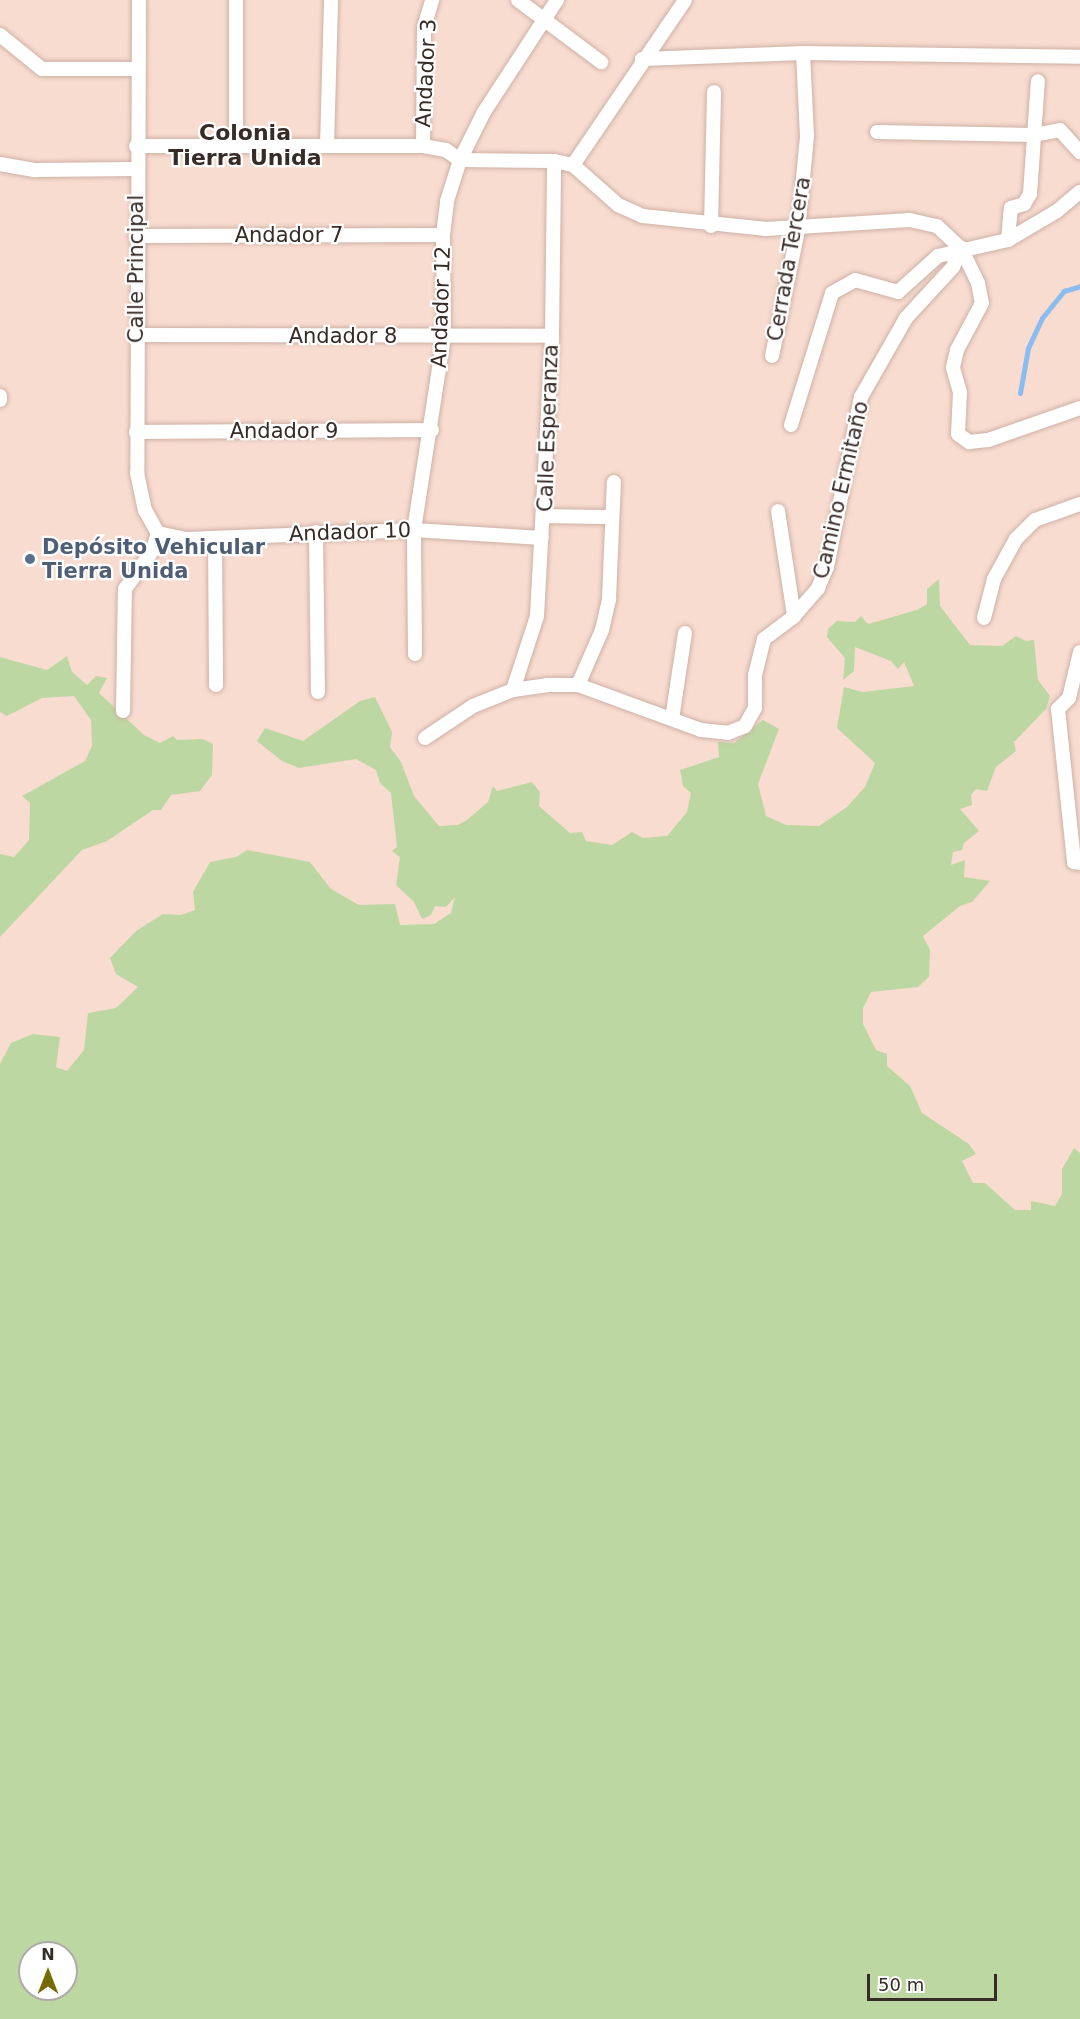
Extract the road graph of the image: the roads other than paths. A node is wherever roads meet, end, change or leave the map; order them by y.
1 (139, 0) edge
2 (237, 0) edge
3 (331, 0) edge
4 (432, 0) edge
5 (518, 0) edge
6 (558, 0) edge
7 (685, 0) edge
8 (543, 18) junction
9 (0, 34) edge
10 (803, 53) junction
11 (1080, 57) edge
12 (642, 59) junction
13 (601, 62) dead end
14 (137, 69) junction
15 (1038, 81) dead end
16 (714, 92) dead end
17 (877, 132) dead end
18 (1034, 135) junction
19 (136, 146) junction
20 (237, 146) junction
21 (327, 146) junction
22 (423, 146) junction
23 (1080, 152) edge
24 (460, 160) junction
25 (554, 161) junction
26 (0, 164) edge
27 (573, 165) junction
28 (136, 169) junction
29 (1080, 192) edge
30 (711, 226) junction
31 (798, 230) junction
32 (443, 235) junction
33 (135, 236) junction
34 (1008, 240) junction
35 (961, 248) junction
36 (135, 335) junction
37 (444, 336) junction
38 (552, 336) junction
39 (772, 356) dead end
40 (1080, 408) edge
41 (791, 425) dead end
42 (432, 430) junction
43 (136, 432) junction
44 (614, 482) dead end
45 (1080, 504) edge
46 (778, 511) dead end
47 (545, 516) junction
48 (612, 517) junction
49 (414, 530) junction
50 (316, 532) junction
51 (158, 533) junction
52 (215, 538) junction
53 (542, 538) junction
54 (794, 616) junction
55 (984, 618) dead end
56 (685, 633) dead end
57 (1080, 652) edge
58 (415, 654) dead end
59 (216, 684) dead end
60 (578, 685) junction
61 (513, 690) junction
62 (318, 692) dead end
63 (1075, 699) edge
64 (123, 711) dead end
65 (672, 719) junction
66 (425, 738) dead end
67 (1073, 781) edge
68 (1077, 863) edge

1 - 14 street, Calle Principal
2 - 20 street
3 - 21 street
4 - 22 street, Andador 3
5 - 8 street
6 - 8 street
7 - 12 street
8 - 13 street
8 - 24 street, Andador 12
9 - 14 street
10 - 11 street
10 - 12 street
10 - 31 street, Cerrada Tercera
12 - 27 street
14 - 19 street, Calle Principal
15 - 18 street
16 - 30 street
17 - 18 street
18 - 23 street
18 - 34 street
19 - 20 street
19 - 28 street, Calle Principal
20 - 21 street
21 - 22 street
22 - 24 street
24 - 25 street
24 - 32 street, Andador 12
25 - 27 street
25 - 38 street, Calle Esperanza
26 - 28 street
27 - 30 street
28 - 33 street, Calle Principal
29 - 34 street
30 - 31 street
31 - 35 street
31 - 39 street, Cerrada Tercera
32 - 33 street, Andador 7
32 - 37 street, Andador 12
33 - 36 street, Calle Principal
34 - 35 street
35 - 40 street
35 - 41 street, Cerrada Tercera
35 - 54 street, Camino Ermitaño
36 - 37 street, Andador 8
36 - 43 street, Calle Principal
37 - 38 street, Andador 8
37 - 42 street, Andador 12
38 - 47 street, Calle Esperanza
42 - 43 street, Andador 9
42 - 49 street, Andador 12
43 - 51 street, Calle Principal
44 - 48 street
45 - 55 street
46 - 54 street
47 - 48 street
47 - 53 street, Calle Esperanza
48 - 60 street
49 - 50 street, Andador 10
49 - 53 street, Andador 10
49 - 58 street, Andador 12
50 - 52 street, Andador 10
50 - 62 street
51 - 52 street, Andador 10
51 - 64 street
52 - 59 street
53 - 61 street, Calle Esperanza
54 - 65 street, Camino Ermitaño
56 - 65 street
57 - 63 street
60 - 61 street
60 - 65 street
61 - 66 street
63 - 67 street
67 - 68 street

